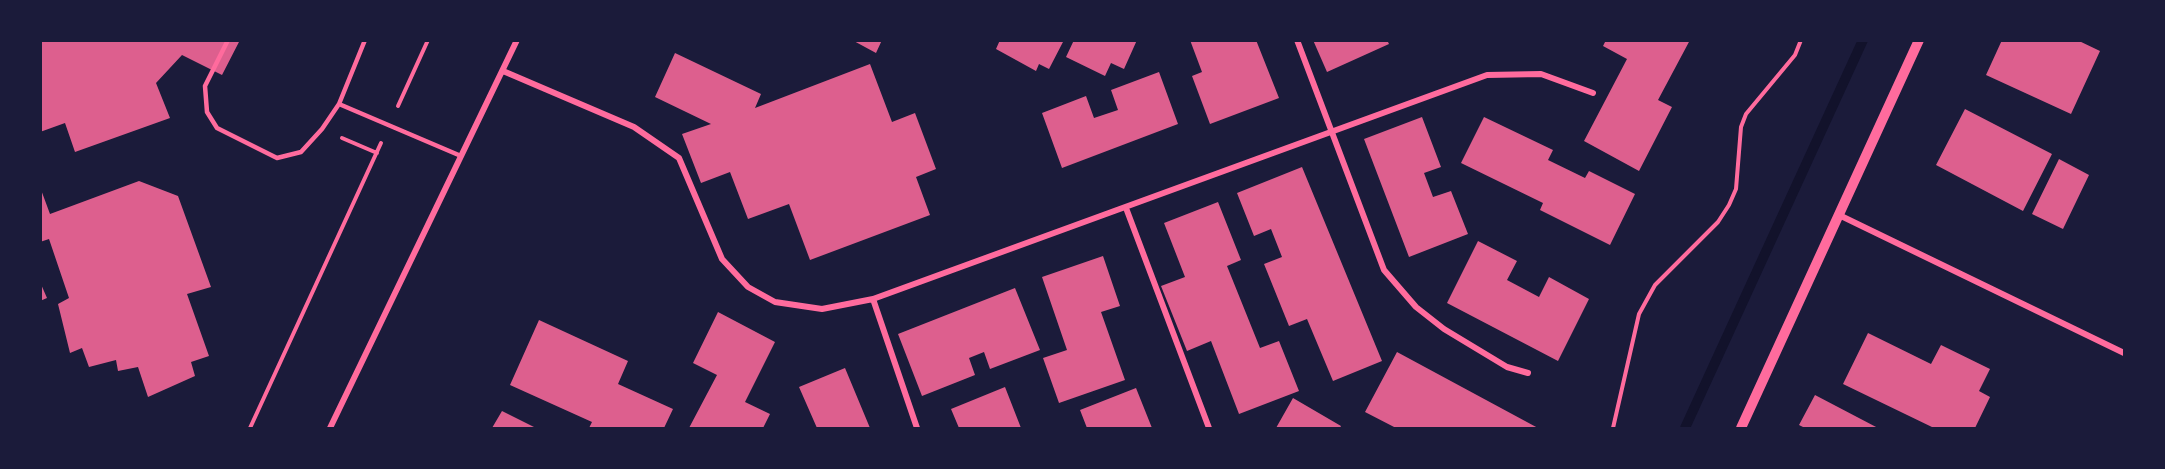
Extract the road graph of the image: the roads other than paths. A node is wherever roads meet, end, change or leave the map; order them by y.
1 (228, 40) edge
2 (365, 40) edge
3 (517, 40) edge
4 (1297, 40) edge
5 (1919, 40) edge
6 (502, 70) junction
7 (1593, 93) dead end
8 (339, 104) junction
9 (1331, 133) junction
10 (461, 156) junction
11 (1126, 208) junction
12 (1839, 214) junction
13 (873, 299) junction
14 (2124, 353) edge
15 (1528, 373) dead end
16 (330, 429) edge
17 (918, 429) edge
18 (1209, 429) edge
19 (1741, 429) edge

1 - 8 lane
2 - 8 lane
3 - 6 street
4 - 9 street
5 - 12 street
6 - 10 street
6 - 13 street
7 - 9 street
8 - 10 lane
9 - 11 street
9 - 15 street
10 - 16 street
11 - 13 street
11 - 18 street
12 - 14 street
12 - 19 street
13 - 17 street

